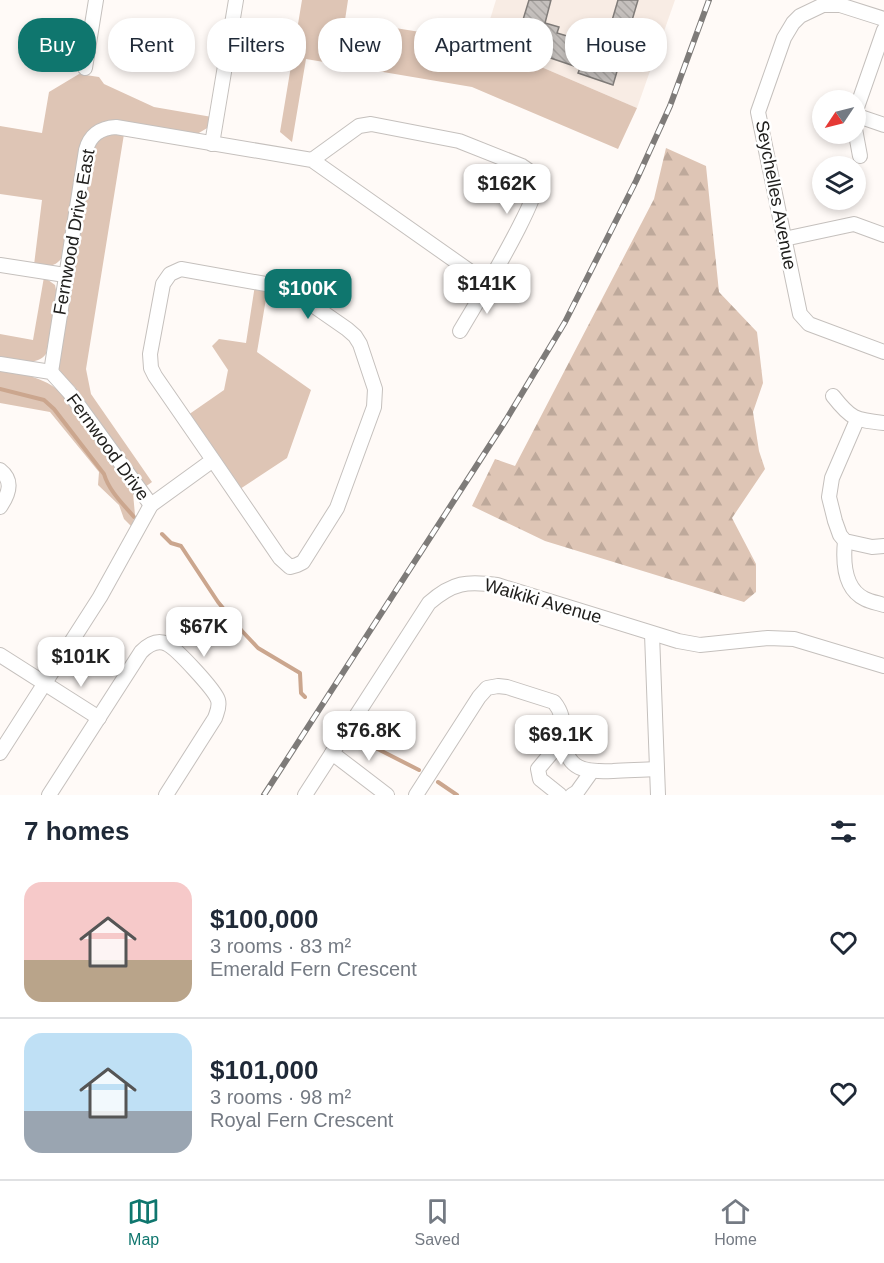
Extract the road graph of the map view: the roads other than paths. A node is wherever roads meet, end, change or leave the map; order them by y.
1 (96, 0) edge
2 (237, 0) edge
3 (93, 18) edge
4 (884, 19) edge
5 (884, 30) edge
6 (863, 90) edge
7 (866, 118) edge
8 (884, 125) edge
9 (213, 144) junction
10 (858, 144) edge
11 (860, 156) dead end
12 (312, 160) junction
13 (884, 235) edge
14 (784, 239) junction
15 (0, 265) edge
16 (65, 275) junction
17 (488, 284) junction
18 (460, 331) dead end
19 (884, 352) edge
20 (0, 364) edge
21 (51, 372) junction
22 (833, 396) dead end
23 (857, 420) junction
24 (884, 423) edge
25 (213, 460) junction
26 (0, 470) edge
27 (150, 505) junction
28 (0, 507) edge
29 (845, 541) junction
30 (884, 546) edge
31 (884, 605) edge
32 (652, 634) junction
33 (0, 655) edge
34 (884, 666) edge
35 (45, 684) junction
36 (99, 718) junction
37 (564, 738) junction
38 (0, 753) edge
39 (332, 753) junction
40 (656, 769) junction
41 (592, 771) junction
42 (49, 795) edge
43 (166, 795) edge
44 (305, 795) edge
45 (387, 795) edge
46 (416, 795) edge
47 (560, 795) edge
48 (572, 795) edge
49 (658, 795) edge

1 - 3 street
2 - 9 street
4 - 14 street, Seychelles Avenue
5 - 6 street
7 - 8 street
9 - 12 street, Fernwood Drive East
9 - 16 street, Fernwood Drive East
10 - 11 street
12 - 17 street
12 - 17 street
13 - 14 street
14 - 19 street, Seychelles Avenue
15 - 16 street
16 - 21 street, Fernwood Drive East
17 - 18 street
20 - 21 street
21 - 27 street, Fernwood Drive
22 - 23 street
23 - 24 street
23 - 29 street
25 - 25 street
25 - 27 street
26 - 28 street
27 - 35 street, Fernwood Drive
29 - 30 street
29 - 31 street
32 - 34 street, Waikiki Avenue
32 - 39 street, Waikiki Avenue
32 - 40 street
33 - 35 street
35 - 36 street
35 - 38 street, Fernwood Drive
36 - 42 street
36 - 43 street
37 - 41 street
37 - 46 street
37 - 47 street
39 - 44 street, Waikiki Avenue
39 - 45 street
40 - 41 street
40 - 49 street
41 - 48 street

